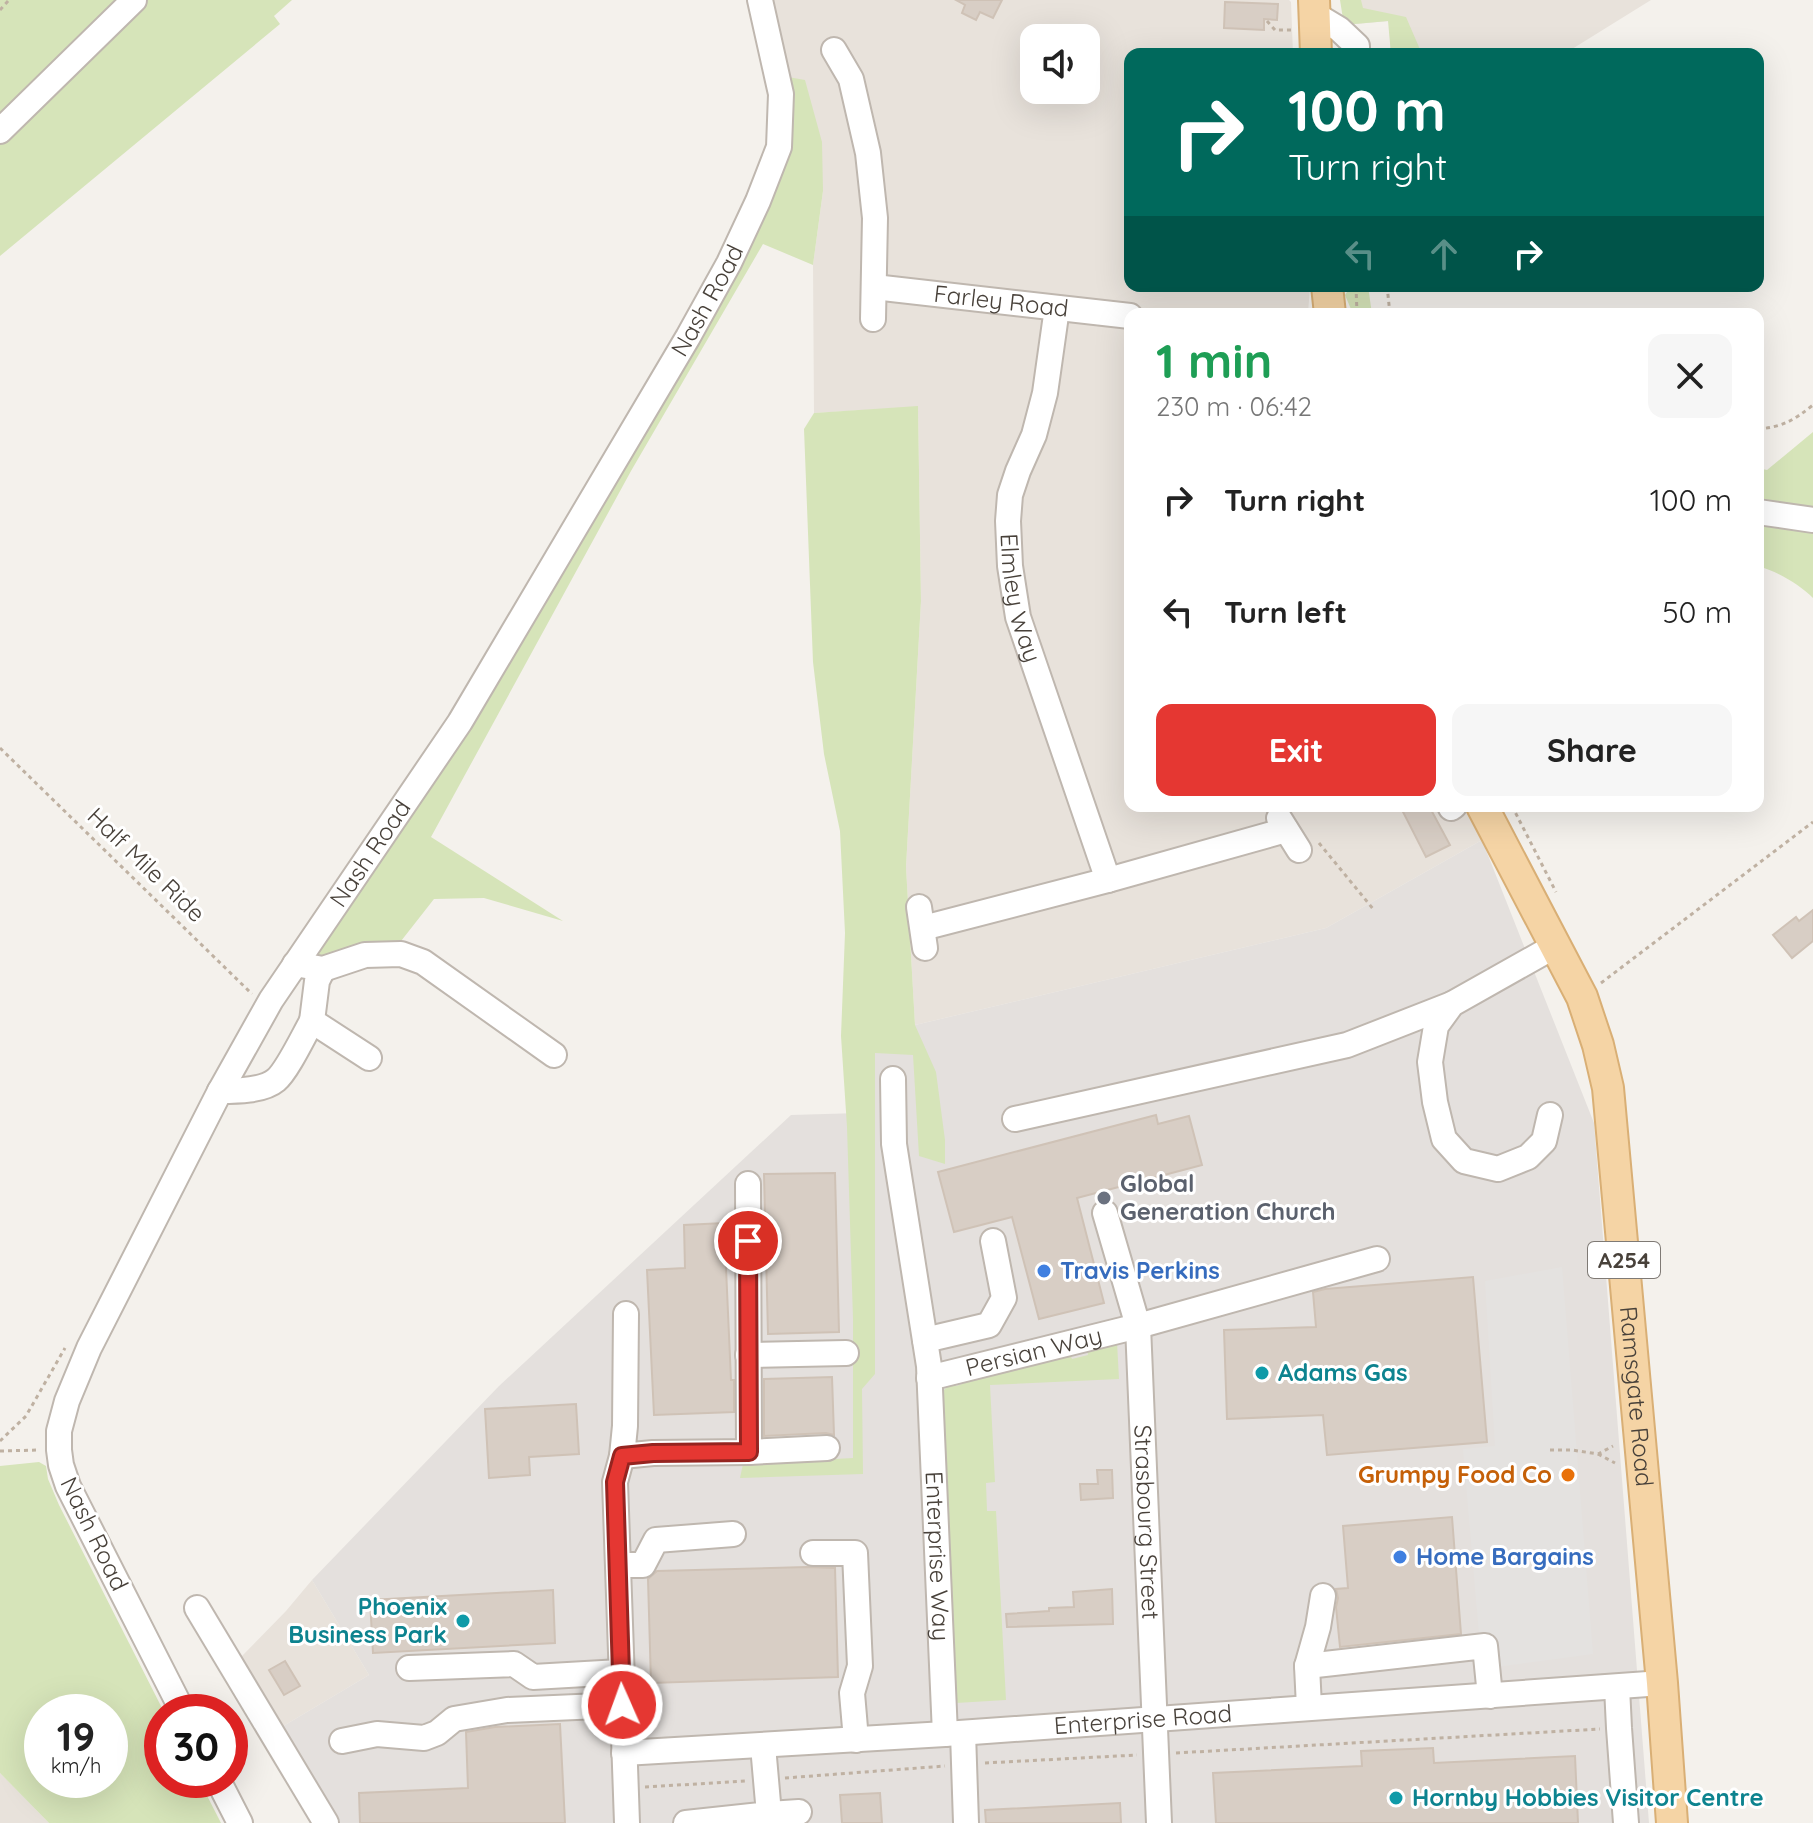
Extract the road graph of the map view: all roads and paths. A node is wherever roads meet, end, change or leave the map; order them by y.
1 (9, 0) edge
2 (134, 0) edge
3 (760, 0) edge
4 (0, 10) edge
5 (1267, 21) dead end
6 (1314, 24) edge
7 (1357, 48) edge
8 (834, 50) dead end
9 (0, 131) edge
10 (874, 287) junction
11 (1057, 308) junction
12 (1124, 315) edge
13 (873, 319) dead end
14 (1813, 405) edge
15 (1764, 429) edge
16 (1764, 513) edge
17 (1813, 520) edge
18 (0, 748) edge
19 (1485, 812) edge
20 (1813, 822) edge
21 (1296, 835) joint
22 (1108, 880) junction
23 (1374, 910) dead end
24 (922, 928) dead end
25 (1555, 946) junction
26 (295, 964) junction
27 (323, 969) junction
28 (1582, 997) junction
29 (271, 1000) junction
30 (1452, 1004) junction
31 (312, 1021) junction
32 (554, 1055) dead end
33 (369, 1058) dead end
34 (893, 1079) dead end
35 (220, 1091) junction
36 (1550, 1115) dead end
37 (1015, 1119) dead end
38 (748, 1184) dead end
39 (1105, 1213) dead end
40 (993, 1241) dead end
41 (1377, 1259) dead end
42 (626, 1314) dead end
43 (1138, 1326) junction
44 (925, 1340) junction
45 (846, 1353) dead end
46 (748, 1355) junction
47 (929, 1378) junction
48 (1613, 1446) dead end
49 (827, 1448) dead end
50 (59, 1450) junction
51 (1550, 1450) dead end
52 (0, 1451) edge
53 (749, 1452) junction
54 (1598, 1454) junction
55 (622, 1456) junction
56 (1615, 1463) dead end
57 (733, 1534) dead end
58 (813, 1553) dead end
59 (618, 1565) junction
60 (1323, 1596) dead end
61 (197, 1608) dead end
62 (1307, 1666) junction
63 (409, 1668) dead end
64 (620, 1672) junction
65 (1662, 1683) junction
66 (1617, 1687) junction
67 (174, 1694) edge
68 (1490, 1696) junction
69 (622, 1705) junction
70 (1309, 1707) junction
71 (1155, 1719) junction
72 (1619, 1728) junction
73 (954, 1734) junction
74 (856, 1740) junction
75 (342, 1741) dead end
76 (763, 1746) junction
77 (624, 1753) junction
78 (1156, 1754) junction
79 (964, 1765) junction
80 (766, 1779) junction
81 (626, 1788) junction
82 (227, 1798) edge
83 (799, 1812) dead end
84 (769, 1814) junction
85 (240, 1823) edge
86 (326, 1823) edge
87 (627, 1823) edge
88 (686, 1823) edge
89 (966, 1823) edge
90 (1159, 1823) edge
91 (1626, 1823) edge
92 (1672, 1823) edge

1 - 4 path
2 - 9 street
3 - 26 street, Nash Road
5 - 6 path
6 - 7 street
8 - 10 street
10 - 11 street, Farley Road
10 - 13 street
11 - 12 street, Farley Road
11 - 22 street, Elmley Way
14 - 15 path
16 - 17 street
18 - 29 path, Half Mile Ride
19 - 25 main road, Ramsgate Road / A254
20 - 28 path
21 - 22 street
21 - 23 path
22 - 24 street
25 - 28 main road, Ramsgate Road / A254
25 - 30 street
26 - 27 street
26 - 29 street, Nash Road
27 - 31 street
27 - 32 street
28 - 65 main road, Ramsgate Road / A254
29 - 35 street, Nash Road
30 - 36 street
30 - 37 street
31 - 33 street
31 - 35 street
34 - 44 street, Enterprise Way
35 - 50 street, Nash Road
38 - 46 street
39 - 43 street, Strasbourg Street
40 - 44 street
41 - 43 street, Persian Way
42 - 55 street
43 - 47 street, Persian Way
43 - 71 street, Strasbourg Street
44 - 47 street, Enterprise Way
45 - 46 street
46 - 53 street
47 - 73 street, Enterprise Way
48 - 54 path
49 - 53 street
50 - 52 path
50 - 67 street, Nash Road
51 - 54 path
53 - 55 street
54 - 56 path
55 - 59 street
57 - 59 street
58 - 74 street
59 - 64 street
60 - 62 street
61 - 86 street
62 - 68 street
62 - 70 street
63 - 64 street
64 - 69 street
65 - 66 street, Enterprise Road
65 - 92 main road, Ramsgate Road / A254
66 - 68 street, Enterprise Road
66 - 72 street
68 - 70 street, Enterprise Road
69 - 75 street
69 - 77 street
70 - 71 street, Enterprise Road
71 - 73 street, Enterprise Road
71 - 78 street, Strasbourg Street
72 - 78 path
72 - 91 street
73 - 74 street, Enterprise Road
73 - 79 street, Enterprise Way
74 - 76 street, Enterprise Road
76 - 77 street, Enterprise Road
76 - 80 street
77 - 81 street
78 - 79 path
78 - 90 street, Strasbourg Street
79 - 80 path
79 - 89 street, Enterprise Way
80 - 81 path
80 - 84 street
81 - 87 street
82 - 85 street
83 - 84 street
84 - 88 street

